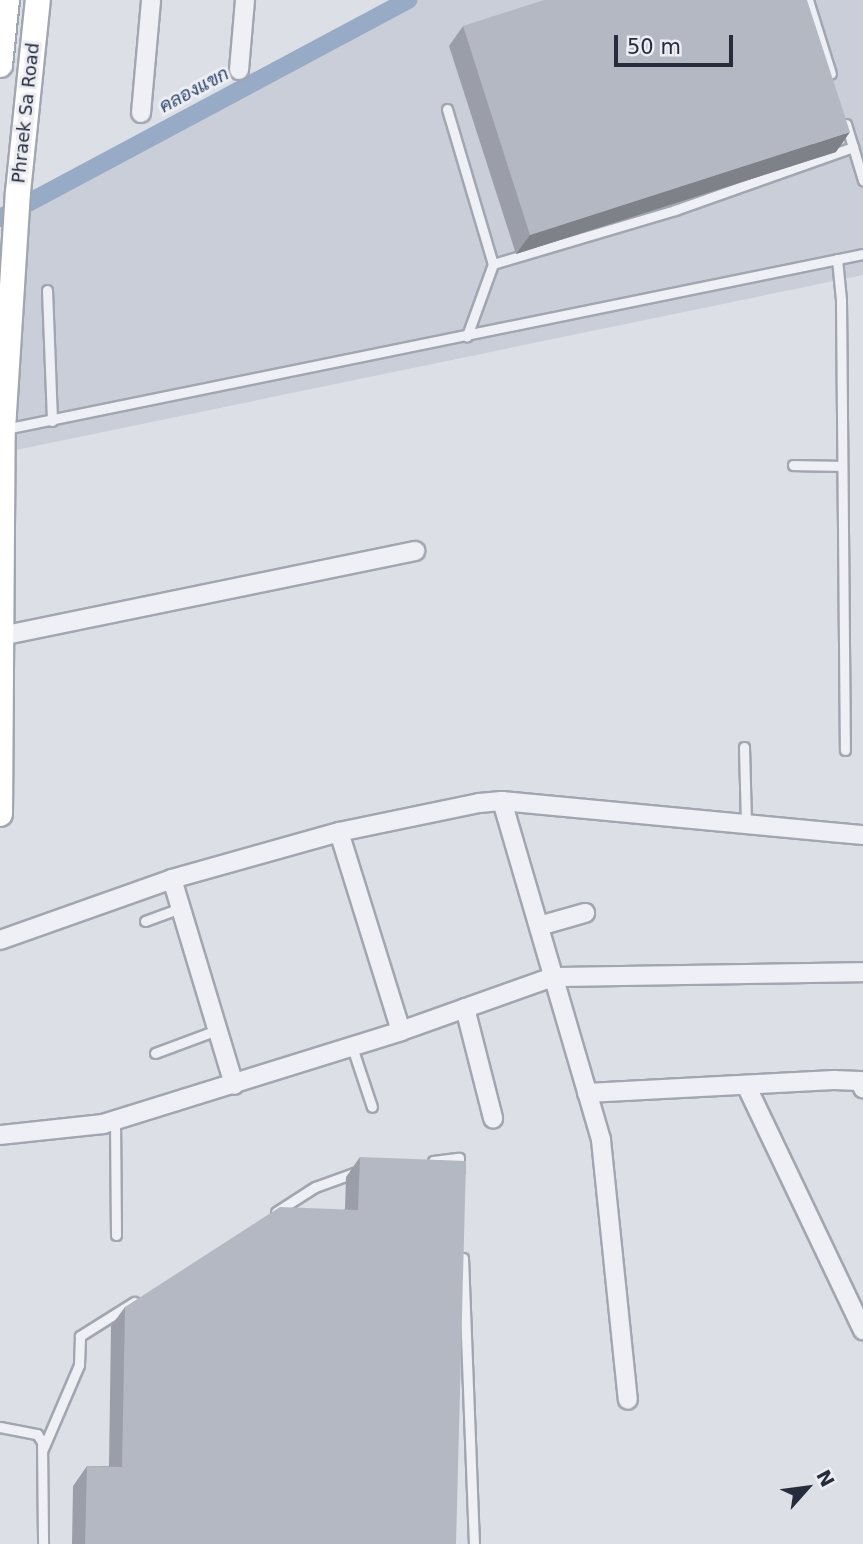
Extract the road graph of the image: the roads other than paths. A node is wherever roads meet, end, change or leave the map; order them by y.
1 (7, 0) edge
2 (38, 0) edge
3 (151, 0) edge
4 (245, 0) edge
5 (808, 0) edge
6 (2, 35) edge
7 (0, 65) edge
8 (239, 70) dead end
9 (833, 80) edge
10 (841, 107) edge
11 (447, 108) dead end
12 (141, 113) dead end
13 (857, 152) edge
14 (863, 180) edge
15 (863, 254) edge
16 (837, 259) junction
17 (493, 264) junction
18 (47, 290) dead end
19 (467, 335) junction
20 (52, 421) junction
21 (3, 429) junction
22 (793, 465) dead end
23 (842, 466) junction
24 (415, 551) dead end
25 (1, 636) edge
26 (744, 747) dead end
27 (845, 750) dead end
28 (502, 801) junction
29 (0, 814) edge
30 (746, 824) junction
31 (339, 832) junction
32 (863, 835) edge
33 (172, 879) junction
34 (180, 908) junction
35 (585, 913) dead end
36 (145, 921) dead end
37 (539, 926) junction
38 (0, 940) edge
39 (863, 972) edge
40 (553, 977) junction
41 (465, 1009) junction
42 (217, 1030) junction
43 (401, 1031) junction
44 (352, 1046) junction
45 (155, 1053) dead end
46 (862, 1083) edge
47 (234, 1085) junction
48 (746, 1085) junction
49 (587, 1093) junction
50 (372, 1107) dead end
51 (494, 1118) dead end
52 (115, 1121) junction
53 (0, 1135) edge
54 (422, 1163) edge
55 (374, 1169) edge
56 (460, 1186) edge
57 (268, 1217) edge
58 (116, 1235) dead end
59 (462, 1241) edge
60 (139, 1299) edge
61 (863, 1330) edge
62 (628, 1400) dead end
63 (0, 1427) edge
64 (43, 1449) junction
65 (43, 1544) edge
66 (474, 1544) edge

1 - 6 main road, Phraek Sa Road
2 - 21 main road, Phraek Sa Road
3 - 12 street
4 - 8 street
5 - 9 lane
6 - 7 main road, Phraek Sa Road
10 - 13 lane
11 - 17 lane
13 - 14 lane
13 - 17 lane
15 - 16 lane
16 - 19 lane
16 - 23 lane
17 - 19 lane
18 - 20 lane
19 - 20 lane
20 - 21 lane
21 - 25 main road, Phraek Sa Road
22 - 23 lane
23 - 27 lane
24 - 25 street
25 - 29 main road, Phraek Sa Road
26 - 30 lane
28 - 30 street
28 - 31 street
28 - 37 street
30 - 32 street
31 - 33 street
31 - 43 street
33 - 34 street
33 - 38 street
34 - 36 lane
34 - 42 street
35 - 37 street
37 - 40 street
39 - 40 street
40 - 41 street
40 - 49 street
41 - 43 street
41 - 51 street
42 - 45 lane
42 - 47 street
43 - 44 street
44 - 47 street
44 - 50 lane
46 - 48 street
47 - 52 street
48 - 49 street
48 - 61 street
49 - 62 street
52 - 53 street
52 - 58 lane
54 - 56 lane
55 - 57 lane
59 - 66 lane
60 - 64 lane
63 - 64 lane
64 - 65 lane

